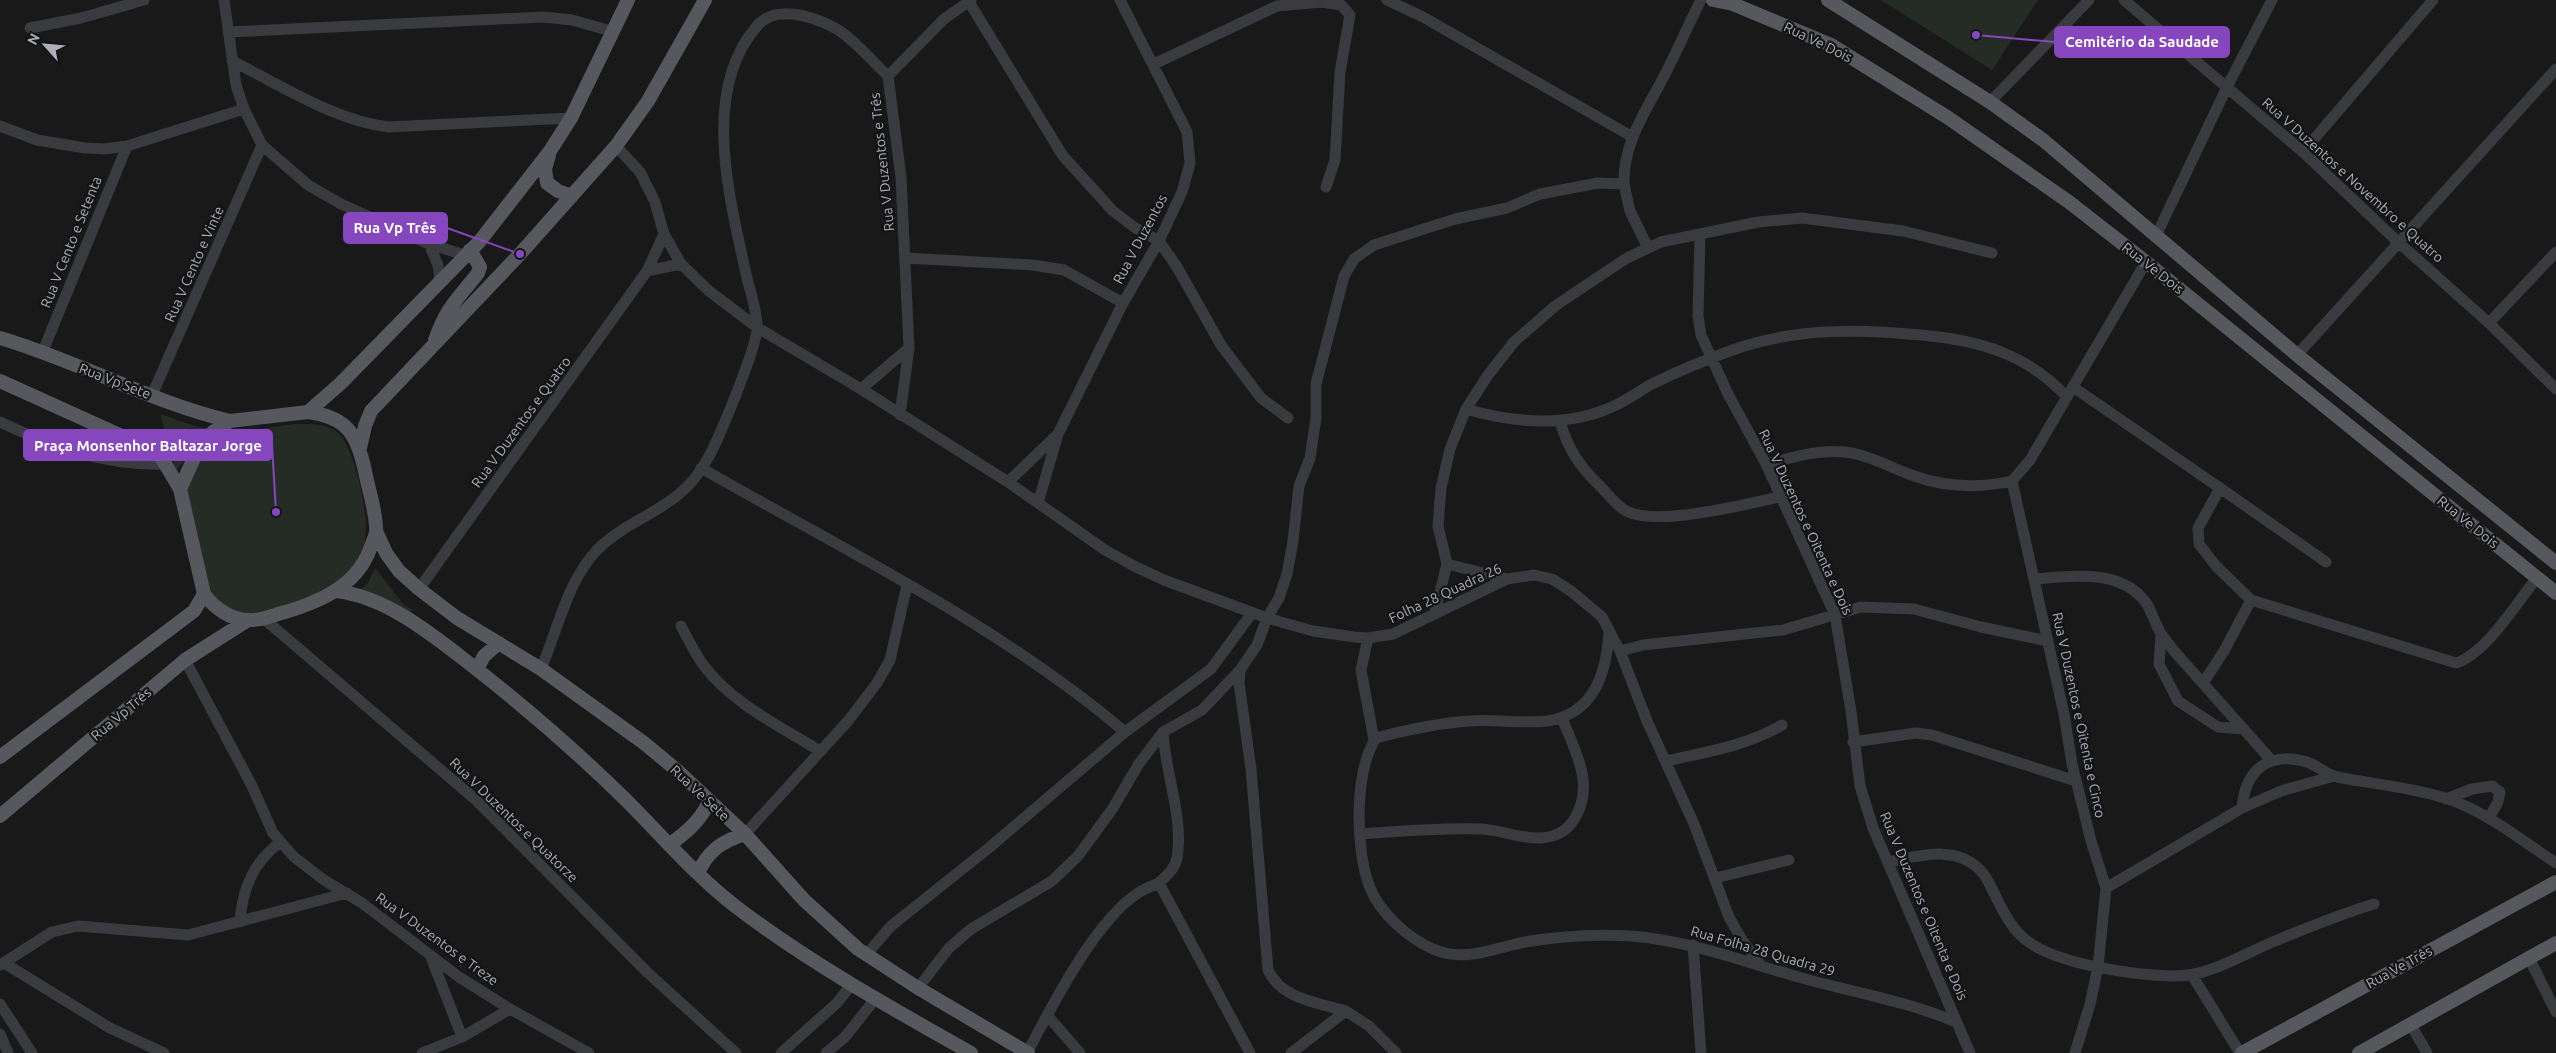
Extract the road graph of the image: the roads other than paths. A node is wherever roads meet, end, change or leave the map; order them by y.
1 (144, 0) edge
2 (224, 0) edge
3 (628, 0) edge
4 (705, 0) edge
5 (1120, 0) edge
6 (1387, 0) edge
7 (1700, 0) edge
8 (1713, 0) edge
9 (1828, 0) edge
10 (2089, 0) edge
11 (2124, 0) edge
12 (2272, 0) edge
13 (2433, 0) edge
14 (970, 1) edge
15 (1733, 2) edge
16 (1277, 3) edge
17 (30, 28) dead end
18 (611, 31) junction
19 (228, 32) junction
20 (232, 60) junction
21 (1154, 64) junction
22 (2556, 69) edge
23 (888, 76) junction
24 (2227, 87) junction
25 (1990, 102) junction
26 (244, 109) junction
27 (571, 118) junction
28 (0, 126) edge
29 (1631, 136) junction
30 (262, 145) junction
31 (126, 146) junction
32 (616, 146) junction
33 (550, 152) junction
34 (2303, 152) junction
35 (1624, 184) junction
36 (1326, 187) dead end
37 (572, 196) junction
38 (664, 234) junction
39 (1700, 234) junction
40 (2156, 236) junction
41 (1159, 241) junction
42 (2398, 242) junction
43 (429, 244) junction
44 (1648, 248) junction
45 (2556, 252) edge
46 (468, 253) junction
47 (1992, 253) dead end
48 (906, 258) junction
49 (2146, 262) junction
50 (681, 264) junction
51 (647, 271) junction
52 (440, 280) junction
53 (1123, 303) junction
54 (2489, 323) junction
55 (758, 328) junction
56 (0, 338) edge
57 (433, 345) junction
58 (909, 348) junction
59 (43, 351) junction
60 (2297, 356) junction
61 (1711, 358) junction
62 (0, 381) edge
63 (2073, 386) junction
64 (2556, 388) edge
65 (861, 389) junction
66 (152, 395) junction
67 (2067, 397) junction
68 (1466, 409) junction
69 (308, 412) junction
70 (900, 414) junction
71 (1288, 418) dead end
72 (230, 421) junction
73 (1560, 421) junction
74 (0, 422) edge
75 (1058, 434) junction
76 (360, 448) junction
77 (165, 464) junction
78 (1766, 464) junction
79 (701, 468) junction
80 (2012, 481) junction
81 (1008, 482) junction
82 (180, 488) junction
83 (2220, 488) junction
84 (1780, 497) junction
85 (1038, 503) junction
86 (376, 531) junction
87 (2326, 562) dead end
88 (2556, 563) edge
89 (1447, 564) junction
90 (2536, 578) junction
91 (1507, 579) junction
92 (2035, 580) junction
93 (907, 585) junction
94 (419, 589) junction
95 (336, 591) junction
96 (2556, 593) edge
97 (204, 594) junction
98 (2250, 600) junction
99 (1435, 612) junction
100 (1252, 613) junction
101 (1835, 615) junction
102 (263, 618) junction
103 (1267, 618) junction
104 (248, 620) junction
105 (681, 626) dead end
106 (1609, 632) junction
107 (2161, 634) junction
108 (1368, 638) junction
109 (2048, 641) junction
110 (499, 643) junction
111 (1620, 651) junction
112 (185, 660) junction
113 (476, 669) junction
114 (541, 669) junction
115 (1240, 670) junction
116 (2203, 683) junction
117 (1562, 718) junction
118 (1782, 725) dead end
119 (2244, 729) junction
120 (1125, 732) junction
121 (1163, 732) junction
122 (1853, 742) junction
123 (1372, 743) junction
124 (820, 751) junction
125 (0, 757) edge
126 (2272, 760) junction
127 (1666, 761) junction
128 (2334, 776) junction
129 (2076, 781) junction
130 (2446, 798) junction
131 (708, 802) junction
132 (2242, 808) junction
133 (0, 816) edge
134 (2489, 818) junction
135 (744, 834) junction
136 (1360, 834) junction
137 (279, 844) junction
138 (669, 845) junction
139 (1789, 860) dead end
140 (1888, 862) junction
141 (2556, 863) edge
142 (698, 873) junction
143 (1715, 878) junction
144 (2556, 882) edge
145 (1159, 883) junction
146 (2106, 888) junction
147 (347, 893) junction
148 (2374, 904) dead end
149 (240, 922) junction
150 (2556, 943) edge
151 (1693, 945) junction
152 (866, 955) junction
153 (431, 957) junction
154 (2530, 960) junction
155 (2, 964) edge
156 (1760, 964) junction
157 (2098, 967) junction
158 (2192, 975) junction
159 (852, 984) junction
160 (918, 988) junction
161 (876, 998) junction
162 (0, 1004) edge
163 (510, 1009) junction
164 (1346, 1011) junction
165 (2556, 1012) edge
166 (1047, 1015) junction
167 (1956, 1022) junction
168 (2411, 1025) junction
169 (0, 1034) edge
170 (462, 1037) junction
171 (8, 1053) edge
172 (32, 1053) edge
173 (164, 1053) edge
174 (422, 1053) edge
175 (589, 1053) edge
176 (736, 1053) edge
177 (782, 1053) edge
178 (826, 1053) edge
179 (971, 1053) edge
180 (1027, 1053) edge
181 (1080, 1053) edge
182 (1250, 1053) edge
183 (1291, 1053) edge
184 (1396, 1053) edge
185 (1701, 1053) edge
186 (1970, 1053) edge
187 (2075, 1053) edge
188 (2241, 1053) edge
189 (2359, 1053) edge
190 (2427, 1053) edge

1 - 17 street
2 - 19 street
3 - 18 main road
4 - 32 main road
5 - 21 street, Rua V Duzentos
6 - 29 street
7 - 29 street
8 - 15 main road, Rua Ve Dois
9 - 25 main road, Rua Ve Dois
10 - 25 street
11 - 24 street, Rua V Duzentos e Novembro e Quatro
12 - 24 street
13 - 34 street
14 - 23 street
14 - 41 street
15 - 49 main road, Rua Ve Dois
16 - 21 street
16 - 36 street
18 - 19 street
18 - 27 main road
19 - 20 street
20 - 26 street
20 - 27 street
21 - 41 street, Rua V Duzentos
22 - 42 street
23 - 48 street, Rua V Duzentos e Três
23 - 55 street, Rua V Duzentos e Três
24 - 34 street, Rua V Duzentos e Novembro e Quatro
24 - 40 street
25 - 40 main road, Rua Ve Dois
26 - 30 street
26 - 31 street
27 - 33 main road
28 - 31 street
29 - 35 street
30 - 43 street
30 - 66 street, Rua V Cento e Vinte
31 - 59 street, Rua V Cento e Setenta
32 - 37 main road
32 - 38 street, Folha 28 Quadra 26
33 - 37 main road
33 - 46 main road
34 - 42 street, Rua V Duzentos e Novembro e Quatro
35 - 44 street
35 - 103 street
37 - 57 main road
38 - 50 street, Folha 28 Quadra 26
38 - 51 street, Rua V Duzentos e Quatro
39 - 44 street
39 - 47 street
39 - 61 street, Rua V Duzentos e Oitenta e Dois
40 - 60 main road, Rua Ve Dois
41 - 53 street, Rua V Duzentos
41 - 71 street
42 - 54 street, Rua V Duzentos e Novembro e Quatro
42 - 60 street
43 - 46 street
43 - 52 street
44 - 68 street
45 - 54 street
46 - 52 main road
46 - 57 main road
48 - 53 street
48 - 58 street, Rua V Duzentos e Três
49 - 63 street
49 - 90 main road, Rua Ve Dois
50 - 51 street
50 - 55 street, Folha 28 Quadra 26
51 - 94 street, Rua V Duzentos e Quatro
52 - 69 main road
53 - 75 street, Rua V Duzentos
54 - 64 street, Rua V Duzentos e Novembro e Quatro
55 - 65 street, Folha 28 Quadra 26
55 - 79 street
56 - 59 main road, Rua Vp Sete
57 - 76 main road
58 - 65 street
58 - 70 street, Rua V Duzentos e Três
59 - 66 main road, Rua Vp Sete
60 - 88 main road, Rua Ve Dois
61 - 67 street
61 - 73 street
61 - 78 street, Rua V Duzentos e Oitenta e Dois
62 - 77 main road
63 - 67 street
63 - 83 street
65 - 70 street, Folha 28 Quadra 26
66 - 72 main road, Rua Vp Sete
67 - 80 street
68 - 73 street
68 - 89 street
69 - 72 main road
69 - 76 main road
70 - 81 street, Folha 28 Quadra 26
72 - 82 main road
73 - 84 street
74 - 77 street
75 - 81 street, Rua V Duzentos
75 - 85 street, Rua V Duzentos
76 - 86 main road, Rua Ve Sete
77 - 82 main road
78 - 80 street
78 - 84 street, Rua V Duzentos e Oitenta e Dois
79 - 93 street
79 - 114 street
80 - 92 street, Rua V Duzentos e Oitenta e Cinco
81 - 85 street, Folha 28 Quadra 26
82 - 97 main road
83 - 87 street
83 - 98 street
84 - 101 street, Rua V Duzentos e Oitenta e Dois
85 - 100 street, Folha 28 Quadra 26
86 - 94 main road, Rua Ve Sete
86 - 95 main road
89 - 91 street
89 - 99 street
90 - 96 main road, Rua Ve Dois
90 - 98 street
91 - 99 street, Folha 28 Quadra 26
91 - 106 street, Folha 28 Quadra 26
92 - 107 street
92 - 109 street, Rua V Duzentos e Oitenta e Cinco
93 - 120 street
93 - 124 street
94 - 110 main road, Rua Ve Sete
95 - 102 main road
95 - 113 main road
97 - 104 main road
97 - 125 main road
98 - 116 street
99 - 108 street, Folha 28 Quadra 26
100 - 103 street, Folha 28 Quadra 26
100 - 120 street
101 - 109 street
101 - 111 street
101 - 122 street, Rua V Duzentos e Oitenta e Dois
102 - 104 main road
102 - 176 street, Rua V Duzentos e Quatorze
103 - 108 street, Folha 28 Quadra 26
103 - 115 street
104 - 112 main road, Rua Vp Três
105 - 124 street
106 - 111 street, Folha 28 Quadra 26
106 - 117 street
107 - 116 street
107 - 119 street
108 - 123 street
109 - 129 street, Rua V Duzentos e Oitenta e Cinco
110 - 113 main road
110 - 114 main road, Rua Ve Sete
111 - 127 street, Folha 28 Quadra 26
112 - 133 main road, Rua Vp Três
112 - 137 street, Rua V Duzentos e Treze
113 - 138 main road
114 - 131 main road, Rua Ve Sete
115 - 121 street
115 - 164 street
116 - 119 street
117 - 123 street
117 - 136 street
118 - 127 street
119 - 126 street
120 - 152 street
121 - 145 street
121 - 160 street
122 - 129 street
122 - 140 street, Rua V Duzentos e Oitenta e Dois
123 - 136 street, Rua Folha 28 Quadra 29
124 - 135 street
126 - 128 street
126 - 132 street
127 - 143 street, Folha 28 Quadra 26
128 - 130 street
128 - 132 street
129 - 146 street, Rua V Duzentos e Oitenta e Cinco
130 - 134 street
130 - 134 street
131 - 135 main road, Rua Ve Sete
131 - 138 main road
132 - 146 street
134 - 141 street
135 - 142 main road
135 - 152 main road, Rua Ve Sete
136 - 151 street, Rua Folha 28 Quadra 29
137 - 147 street, Rua V Duzentos e Treze
137 - 149 street
138 - 142 main road
139 - 143 street
140 - 157 street
140 - 167 street, Rua V Duzentos e Oitenta e Dois
142 - 159 main road
143 - 156 street, Folha 28 Quadra 26
144 - 188 main road, Rua Ve Três
145 - 166 street
145 - 182 street
146 - 157 street, Rua V Duzentos e Oitenta e Cinco
147 - 149 street
147 - 153 street, Rua V Duzentos e Treze
148 - 158 street
149 - 155 street
150 - 154 main road
151 - 156 street, Rua Folha 28 Quadra 29
151 - 185 street
152 - 160 main road, Rua Ve Sete
153 - 163 street, Rua V Duzentos e Treze
153 - 170 street
154 - 165 street
154 - 168 main road
155 - 173 street
156 - 167 street, Rua Folha 28 Quadra 29
157 - 158 street
157 - 187 street, Rua V Duzentos e Oitenta e Cinco
158 - 188 street
159 - 161 main road
159 - 177 street
160 - 180 main road, Rua Ve Sete
161 - 178 street
161 - 179 main road
162 - 172 street
163 - 170 street
163 - 175 street, Rua V Duzentos e Treze
164 - 183 street
164 - 184 street
166 - 180 street
166 - 181 street
167 - 186 street, Rua V Duzentos e Oitenta e Dois
168 - 189 main road
168 - 190 street
169 - 171 street
170 - 174 street

